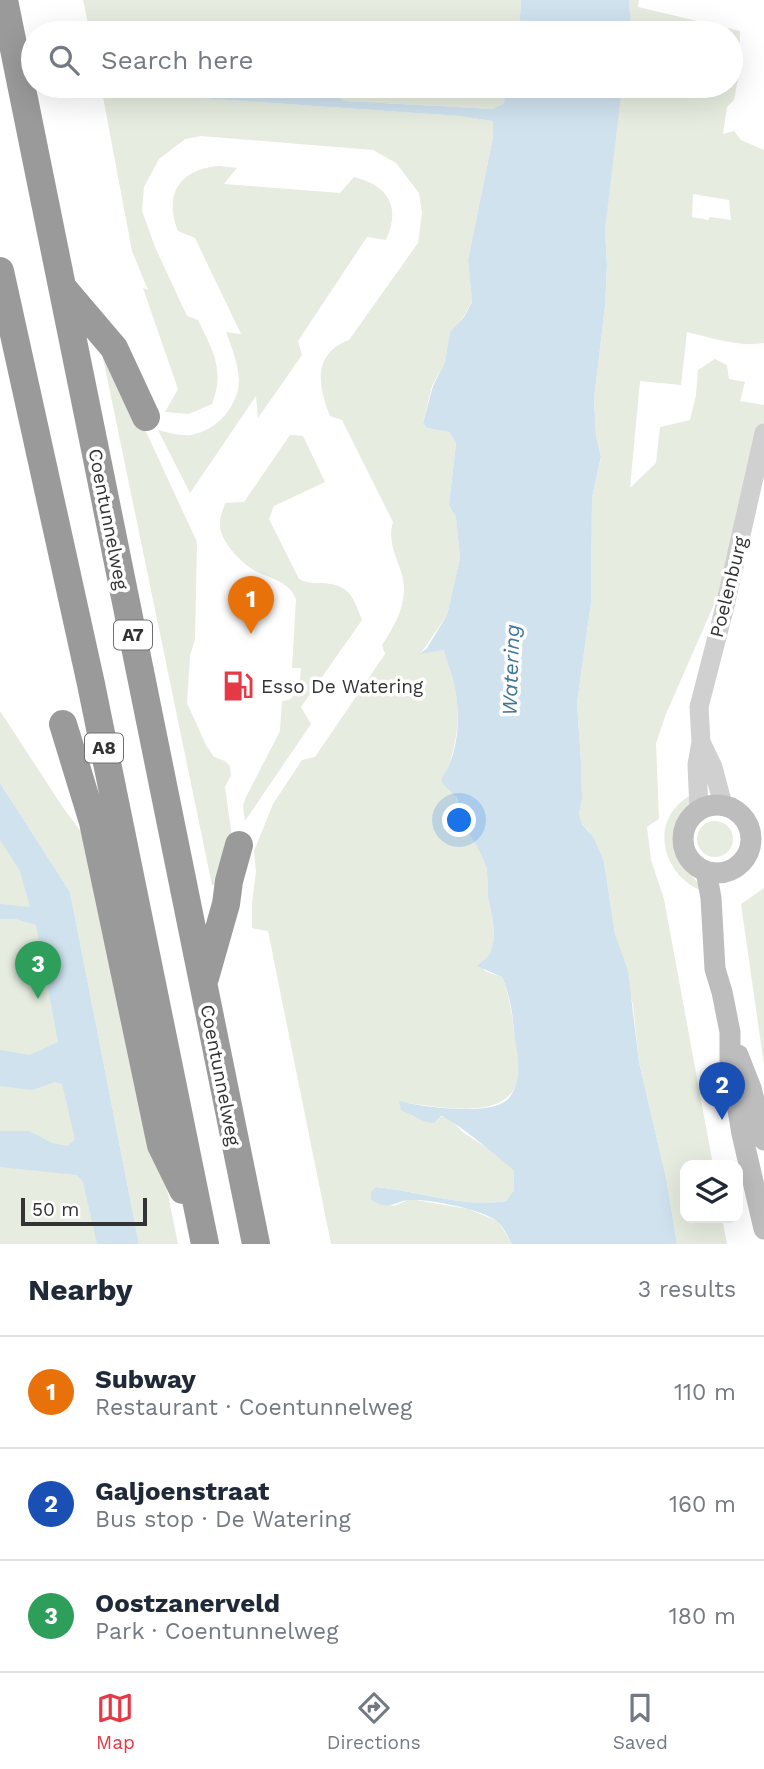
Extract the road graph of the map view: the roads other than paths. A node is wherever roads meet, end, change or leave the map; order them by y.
1 (4, 0) edge
2 (21, 84) edge
3 (24, 98) edge
4 (0, 271) edge
5 (62, 287) junction
6 (146, 417) dead end
7 (764, 433) edge
8 (63, 724) dead end
9 (701, 742) junction
10 (723, 805) junction
11 (699, 810) junction
12 (757, 829) edge
13 (239, 845) dead end
14 (757, 851) edge
15 (715, 872) junction
16 (203, 984) junction
17 (730, 1032) junction
18 (764, 1140) edge
19 (764, 1228) edge
20 (203, 1236) edge
21 (256, 1244) edge

1 - 2 highway, Coentunnelweg / A7
3 - 5 highway, Coentunnelweg / A7
4 - 20 highway, A8
5 - 6 highway
5 - 16 highway, Coentunnelweg / A7
7 - 9 street, Poelenburg
8 - 20 highway, A8
9 - 10 street, Poelenburg
9 - 11 street, Poelenburg
10 - 11 main road
10 - 12 main road
11 - 15 main road
12 - 14 main road
13 - 16 highway
14 - 15 main road
15 - 17 main road
16 - 21 highway, Coentunnelweg / A7
17 - 18 main road
17 - 19 main road

